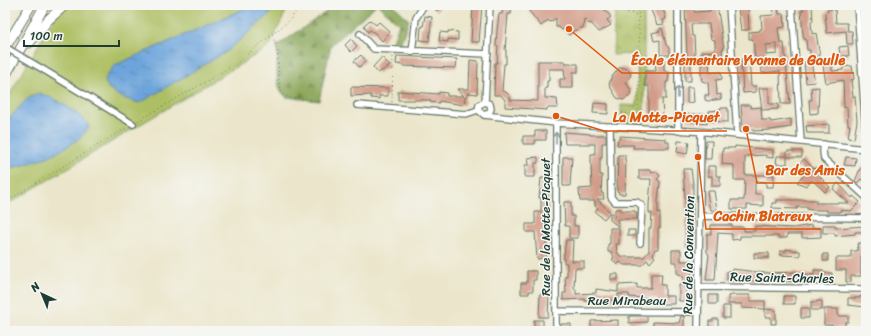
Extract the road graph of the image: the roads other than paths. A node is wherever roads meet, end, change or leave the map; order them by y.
1 (31, 5) edge
2 (45, 5) edge
3 (65, 5) edge
4 (424, 5) edge
5 (490, 5) edge
6 (678, 5) edge
7 (729, 5) edge
8 (792, 5) edge
9 (857, 5) edge
10 (360, 34) dead end
11 (5, 48) edge
12 (412, 52) junction
13 (488, 54) junction
14 (14, 61) junction
15 (5, 76) edge
16 (485, 102) junction
17 (357, 105) dead end
18 (491, 106) junction
19 (478, 110) junction
20 (484, 115) junction
21 (502, 117) junction
22 (556, 123) junction
23 (133, 124) road end
24 (610, 126) junction
25 (678, 131) junction
26 (701, 132) junction
27 (866, 133) edge
28 (737, 135) junction
29 (801, 142) junction
30 (824, 144) junction
31 (866, 149) edge
32 (866, 197) edge
33 (700, 216) junction
34 (866, 218) edge
35 (640, 243) dead end
36 (699, 287) junction
37 (866, 289) edge
38 (556, 311) junction
39 (698, 312) junction
40 (556, 331) edge
41 (698, 331) edge

1 - 11 highway
2 - 14 highway
3 - 14 highway
4 - 12 street
5 - 13 street
25 -> 6 street
7 - 28 street
8 - 29 street
9 - 27 street
10 - 12 street
11 - 23 street, bridge
12 - 13 street
13 - 16 street
14 - 15 highway
16 - 18 street
16 - 19 street
17 - 19 street
18 - 20 street
18 - 21 street
19 - 20 street
20 - 21 street
21 - 22 street
22 - 24 street
38 -> 22 street, Rue de la Motte-Picquet
24 - 25 street
24 - 35 street
25 - 26 street
26 - 28 street
26 - 33 street, Rue de la Convention
28 - 29 street
29 - 30 street
30 - 31 street
30 - 32 street
33 - 34 street
33 - 36 street, Rue de la Convention
36 - 37 street, Rue Saint-Charles
36 - 39 street, Rue de la Convention
38 - 39 street, Rue Mirabeau
38 - 40 street, Rue de la Motte-Picquet
39 - 41 street, Rue de la Convention

